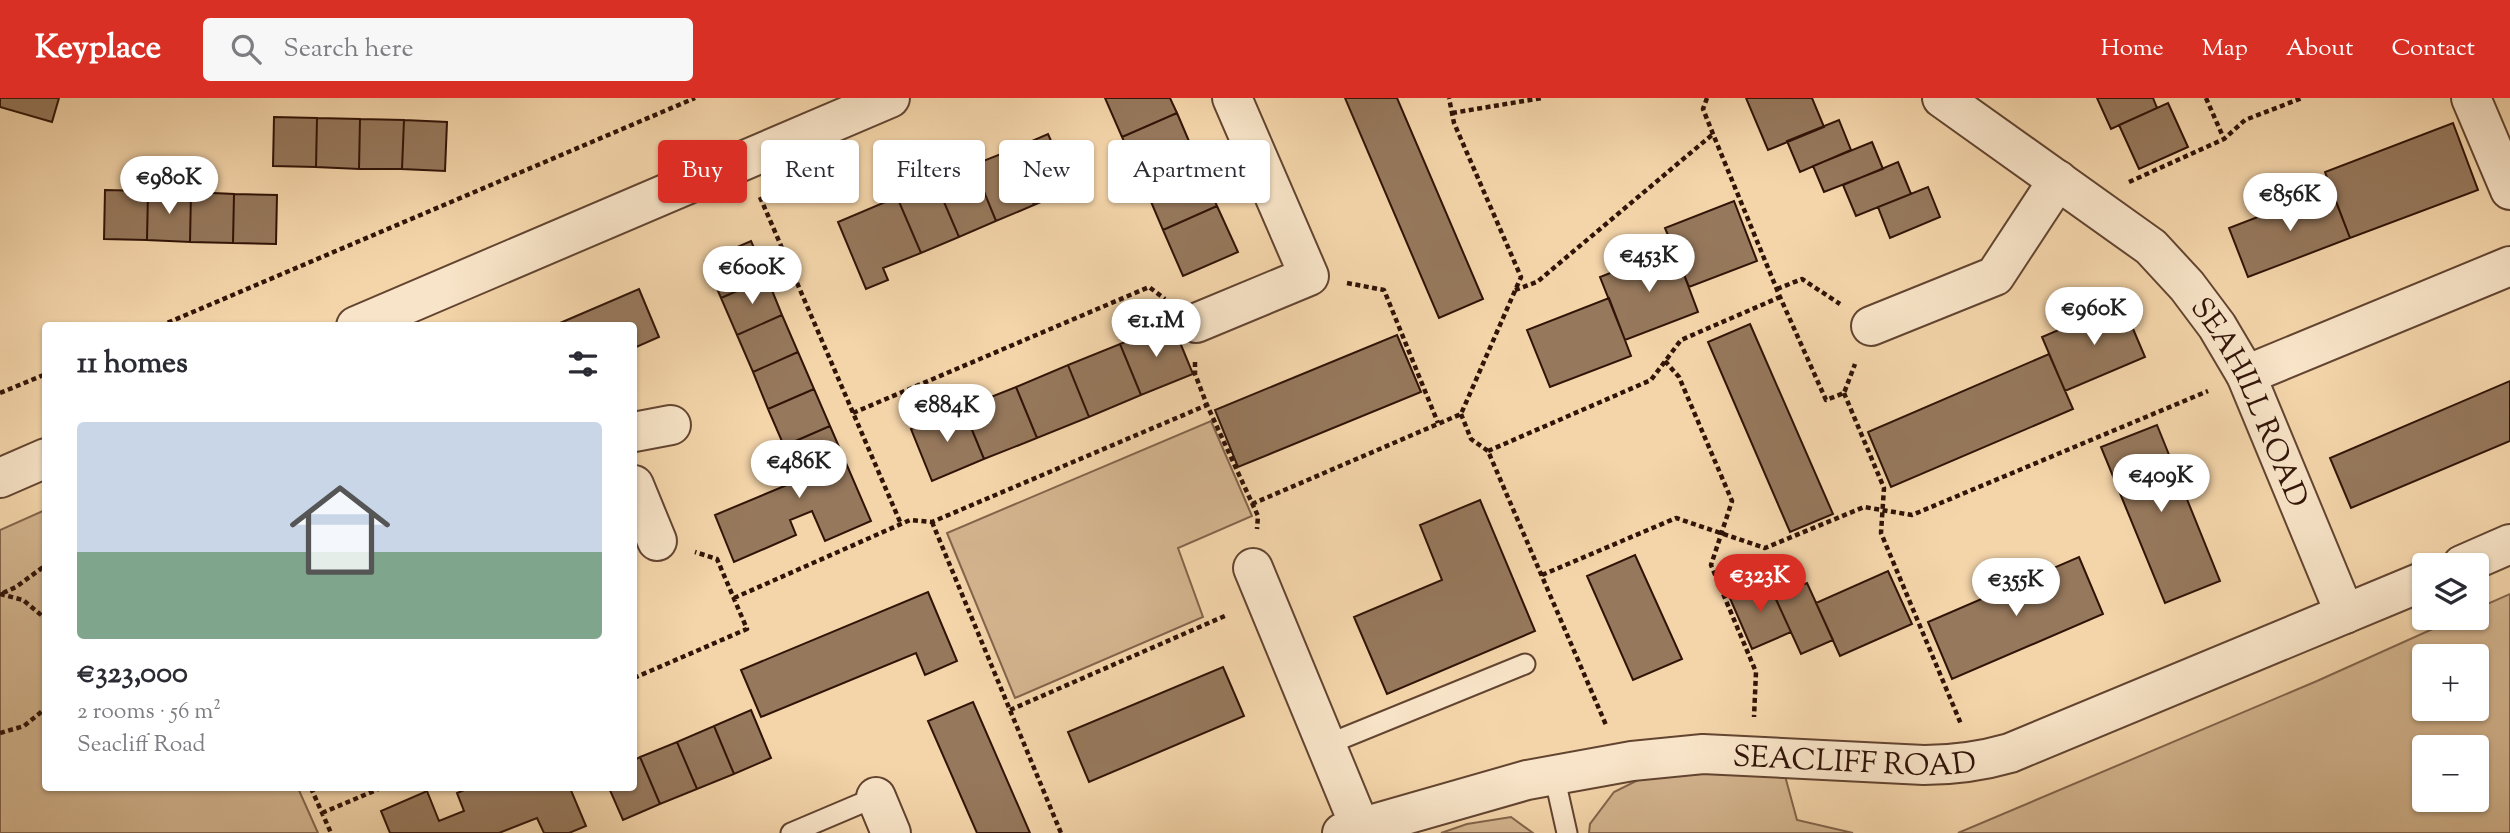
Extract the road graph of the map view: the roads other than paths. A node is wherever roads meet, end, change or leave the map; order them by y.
1 (890, 98) edge
2 (1233, 98) edge
3 (1942, 98) edge
4 (2471, 98) edge
5 (2057, 180) junction
6 (2510, 190) edge
7 (2510, 266) edge
8 (365, 322) edge
9 (1196, 323) road end
10 (1871, 326) road end
11 (2246, 375) junction
12 (671, 425) dead end
13 (637, 431) edge
14 (42, 460) edge
15 (0, 478) edge
16 (637, 492) edge
17 (657, 541) road end
18 (2510, 544) edge
19 (2489, 553) edge
20 (1260, 583) road end
21 (2412, 586) edge
22 (2344, 614) junction
23 (1525, 664) dead end
24 (1326, 745) junction
25 (1554, 775) junction
26 (876, 797) joint
27 (1351, 830) edge
28 (791, 833) edge
29 (891, 833) edge
30 (1567, 833) edge

1 - 8 street
2 - 9 street
3 - 5 street, SEAHILL ROAD
4 - 6 street
5 - 10 street
5 - 11 street, SEAHILL ROAD
7 - 11 street
11 - 22 street, SEAHILL ROAD
12 - 13 street
14 - 15 street
16 - 17 street
18 - 19 street
20 - 24 street
21 - 22 street, SEACLIFF ROAD
22 - 25 street, SEACLIFF ROAD
23 - 24 lane
24 - 27 street
25 - 27 street, SEACLIFF ROAD
25 - 30 lane
26 - 28 lane
26 - 29 street

